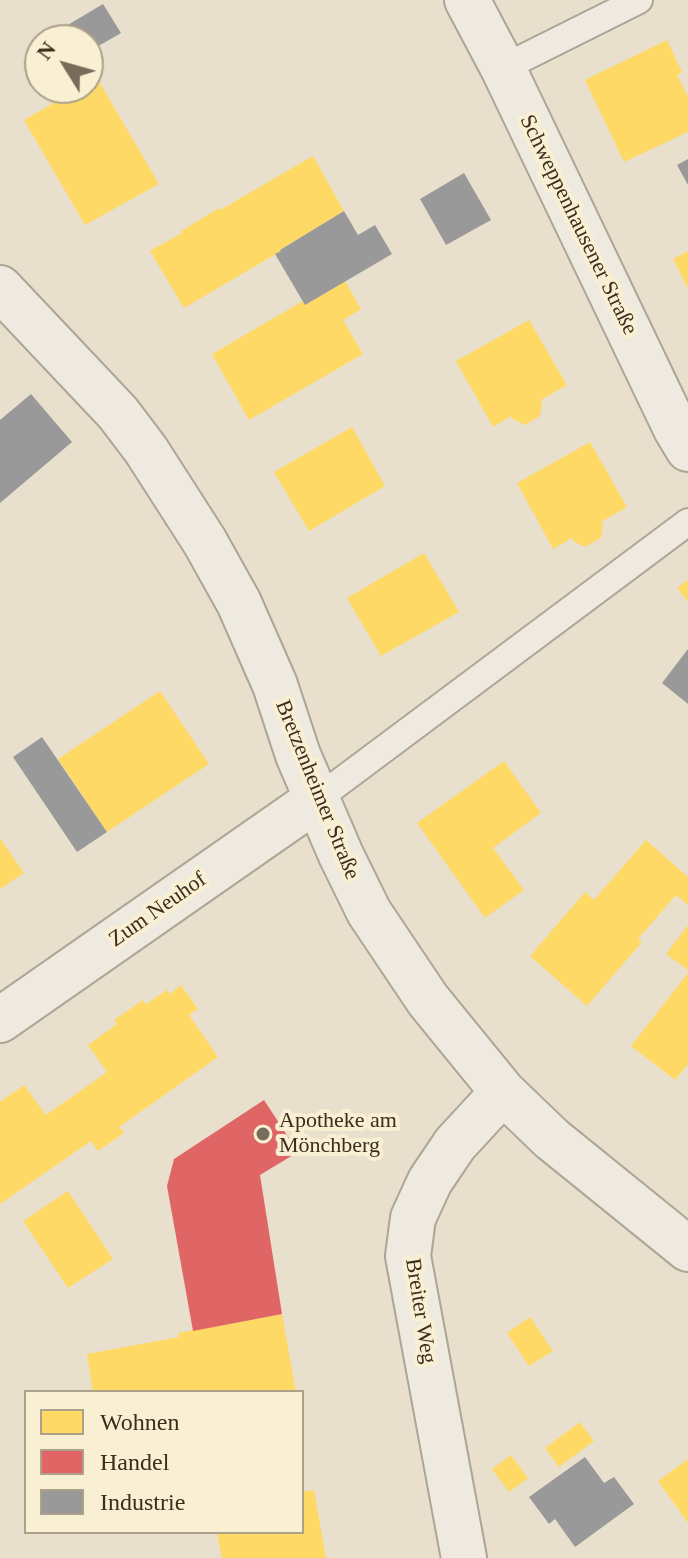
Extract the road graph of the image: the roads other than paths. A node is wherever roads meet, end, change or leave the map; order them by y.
1 (467, 0) edge
2 (639, 0) edge
3 (503, 68) junction
4 (0, 288) edge
5 (688, 449) edge
6 (688, 522) edge
7 (317, 799) junction
8 (0, 1020) edge
9 (503, 1092) junction
10 (688, 1249) edge
11 (464, 1558) edge

1 - 3 street, Schweppenhausener Straße
2 - 3 lane
3 - 5 street, Schweppenhausener Straße
4 - 7 street, Bretzenheimer Straße
6 - 7 lane
7 - 8 street, Zum Neuhof
7 - 9 street, Bretzenheimer Straße
9 - 10 street, Bretzenheimer Straße
9 - 11 street, Breiter Weg

